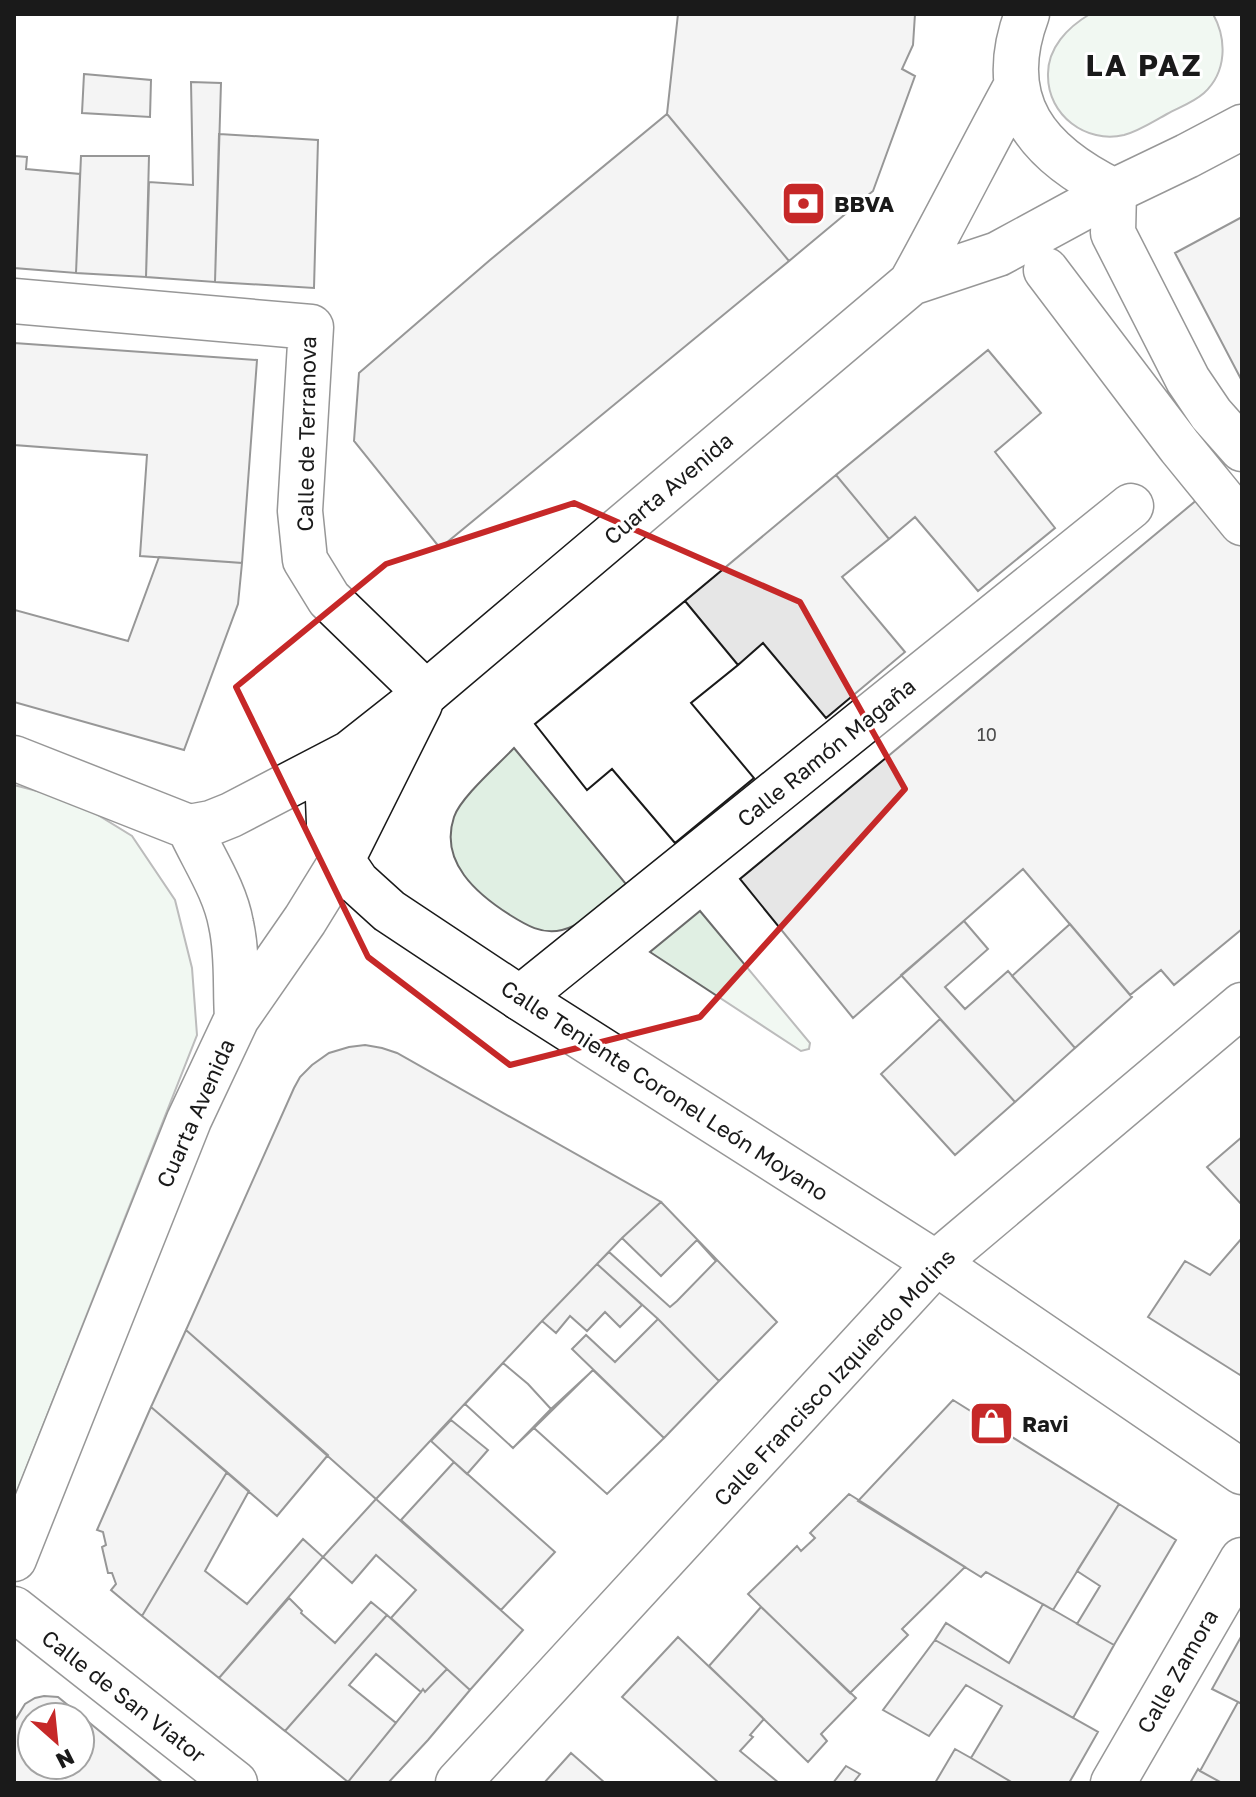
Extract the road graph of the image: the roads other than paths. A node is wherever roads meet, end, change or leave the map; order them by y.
1 (1027, 14) edge
2 (1016, 86) junction
3 (1242, 127) edge
4 (1114, 191) junction
5 (1046, 270) dead end
6 (911, 283) junction
7 (14, 301) edge
8 (1242, 449) edge
9 (1131, 506) dead end
10 (1242, 523) edge
11 (426, 693) junction
12 (350, 753) junction
13 (14, 758) edge
14 (189, 827) junction
15 (342, 860) junction
16 (520, 998) junction
17 (1242, 1005) edge
18 (237, 1018) junction
19 (936, 1263) junction
20 (1242, 1472) edge
21 (14, 1559) edge
22 (1242, 1560) edge
23 (14, 1609) edge
24 (235, 1783) edge
25 (458, 1783) edge
26 (1113, 1783) edge

1 - 2 street
2 - 4 street
2 - 6 street, Cuarta Avenida
3 - 4 street, Cuarta Avenida
4 - 6 street, Cuarta Avenida
4 - 8 street
5 - 10 street
6 - 11 street, Cuarta Avenida
7 - 11 street, Calle de Terranova
9 - 16 street, Calle Ramón Magaña
11 - 12 street, Cuarta Avenida
11 - 15 street, Cuarta Avenida
12 - 14 street
12 - 15 street, Calle Teniente Coronel León Moyano
13 - 14 street
14 - 18 street
15 - 16 street, Calle Teniente Coronel León Moyano
15 - 18 street, Cuarta Avenida
16 - 19 street, Calle Teniente Coronel León Moyano
17 - 19 street, Calle Francisco Izquierdo Molins
18 - 21 street, Cuarta Avenida
19 - 20 street, Calle Teniente Coronel León Moyano
19 - 25 street, Calle Francisco Izquierdo Molins
22 - 26 street, Calle Zamora
23 - 24 street, Calle de San Viator

